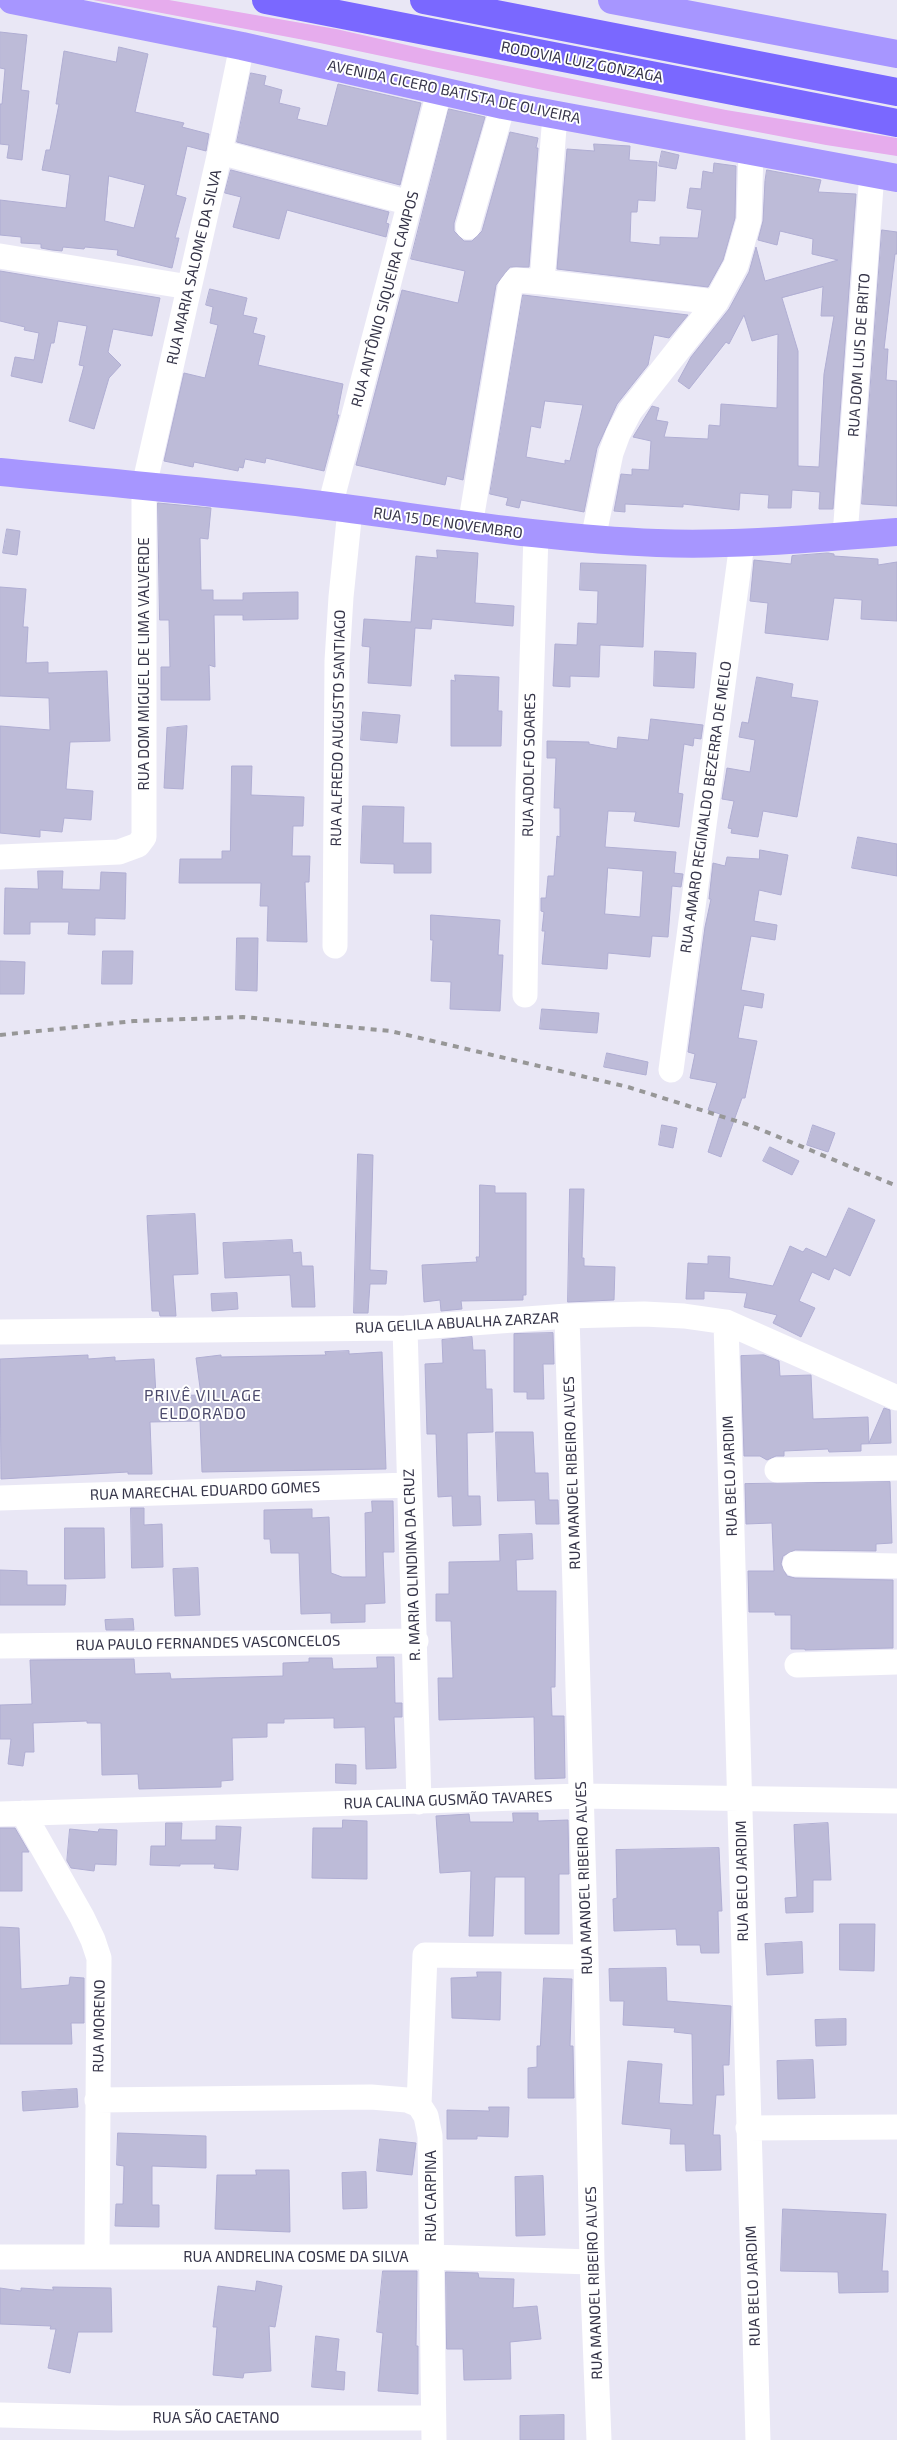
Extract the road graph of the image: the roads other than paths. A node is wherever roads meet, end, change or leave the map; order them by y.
1 (12, 0) edge
2 (266, 0) edge
3 (424, 0) edge
4 (612, 0) edge
5 (242, 46) junction
6 (897, 54) edge
7 (439, 92) junction
8 (897, 92) edge
9 (503, 105) junction
10 (555, 114) junction
11 (897, 123) edge
12 (220, 152) junction
13 (752, 152) junction
14 (885, 176) edge
15 (410, 203) junction
16 (468, 227) dead end
17 (0, 256) edge
18 (542, 282) junction
19 (189, 287) junction
20 (716, 302) junction
21 (0, 472) edge
22 (144, 486) junction
23 (340, 508) junction
24 (470, 526) junction
25 (897, 532) edge
26 (536, 534) junction
27 (845, 536) junction
28 (593, 539) junction
29 (742, 543) junction
30 (0, 857) edge
31 (335, 946) dead end
32 (525, 996) dead end
33 (671, 1070) dead end
34 (568, 1316) junction
35 (726, 1322) junction
36 (405, 1328) junction
37 (0, 1332) edge
38 (897, 1398) edge
39 (897, 1468) edge
40 (777, 1470) dead end
41 (409, 1485) junction
42 (0, 1498) edge
43 (795, 1564) dead end
44 (897, 1566) edge
45 (416, 1641) junction
46 (0, 1646) edge
47 (897, 1662) edge
48 (797, 1665) dead end
49 (582, 1796) junction
50 (740, 1799) junction
51 (897, 1801) edge
52 (419, 1802) junction
53 (12, 1813) edge
54 (586, 1957) junction
55 (97, 2100) junction
56 (419, 2105) junction
57 (748, 2128) junction
58 (897, 2128) edge
59 (0, 2257) edge
60 (97, 2257) junction
61 (431, 2257) junction
62 (592, 2262) junction
63 (0, 2415) edge
64 (433, 2429) edge
65 (599, 2440) edge
66 (758, 2440) edge

1 - 5 main road, AVENIDA CICERO BATISTA DE OLIVEIRA
2 - 11 highway, RODOVIA LUIZ GONZAGA
3 - 8 highway, RODOVIA LUIZ GONZAGA
4 - 6 main road
5 - 7 main road, AVENIDA CICERO BATISTA DE OLIVEIRA
5 - 12 street, RUA MARIA SALOME DA SILVA
7 - 9 main road, AVENIDA CICERO BATISTA DE OLIVEIRA
7 - 15 street, RUA ANTÔNIO SIQUEIRA CAMPOS
9 - 10 main road, AVENIDA CICERO BATISTA DE OLIVEIRA
9 - 16 street
10 - 13 main road, AVENIDA CICERO BATISTA DE OLIVEIRA
10 - 18 street
12 - 15 street
12 - 19 street, RUA MARIA SALOME DA SILVA
13 - 14 main road, AVENIDA CICERO BATISTA DE OLIVEIRA
13 - 20 street
14 - 27 street, RUA DOM LUIS DE BRITO
15 - 23 street, RUA ANTÔNIO SIQUEIRA CAMPOS
17 - 19 street
18 - 20 street
18 - 24 street
19 - 22 street, RUA MARIA SALOME DA SILVA
20 - 28 street
21 - 22 main road, RUA 15 DE NOVEMBRO
22 - 23 main road, RUA 15 DE NOVEMBRO
22 - 30 street, RUA DOM MIGUEL DE LIMA VALVERDE
23 - 24 main road, RUA 15 DE NOVEMBRO
23 - 31 street, RUA ALFREDO AUGUSTO SANTIAGO
24 - 26 main road, RUA 15 DE NOVEMBRO
25 - 27 main road, RUA 15 DE NOVEMBRO
26 - 28 main road, RUA 15 DE NOVEMBRO
26 - 32 street, RUA ADOLFO SOARES
27 - 29 main road, RUA 15 DE NOVEMBRO
28 - 29 main road, RUA 15 DE NOVEMBRO
29 - 33 street, RUA AMARO REGINALDO BEZERRA DE MELO
34 - 35 street, RUA GELILA ABUALHA ZARZAR
34 - 36 street, RUA GELILA ABUALHA ZARZAR
34 - 49 street, RUA MANOEL RIBEIRO ALVES
35 - 38 street, RUA GELILA ABUALHA ZARZAR
35 - 50 street, RUA BELO JARDIM
36 - 37 street, RUA GELILA ABUALHA ZARZAR
36 - 41 street, R. MARIA OLINDINA DA CRUZ
39 - 40 street
41 - 42 street, RUA MARECHAL EDUARDO GOMES
41 - 45 street, R. MARIA OLINDINA DA CRUZ
43 - 44 street
45 - 46 street, RUA PAULO FERNANDES VASCONCELOS
45 - 52 street, R. MARIA OLINDINA DA CRUZ
47 - 48 street
49 - 50 street, RUA CALINA GUSMÃO TAVARES
49 - 52 street, RUA CALINA GUSMÃO TAVARES
49 - 54 street, RUA MANOEL RIBEIRO ALVES
50 - 51 street, RUA CALINA GUSMÃO TAVARES
50 - 57 street, RUA BELO JARDIM
52 - 53 street, RUA CALINA GUSMÃO TAVARES
53 - 55 street, RUA MORENO
54 - 56 street, RUA CARPINA
54 - 62 street, RUA MANOEL RIBEIRO ALVES
55 - 56 street
55 - 60 street, RUA MORENO
56 - 61 street, RUA CARPINA
57 - 58 street
57 - 66 street, RUA BELO JARDIM
59 - 60 street, RUA ANDRELINA COSME DA SILVA
60 - 61 street, RUA ANDRELINA COSME DA SILVA
61 - 62 street, RUA ANDRELINA COSME DA SILVA
61 - 64 street, RUA CARPINA
62 - 65 street, RUA MANOEL RIBEIRO ALVES
63 - 64 street, RUA SÃO CAETANO

